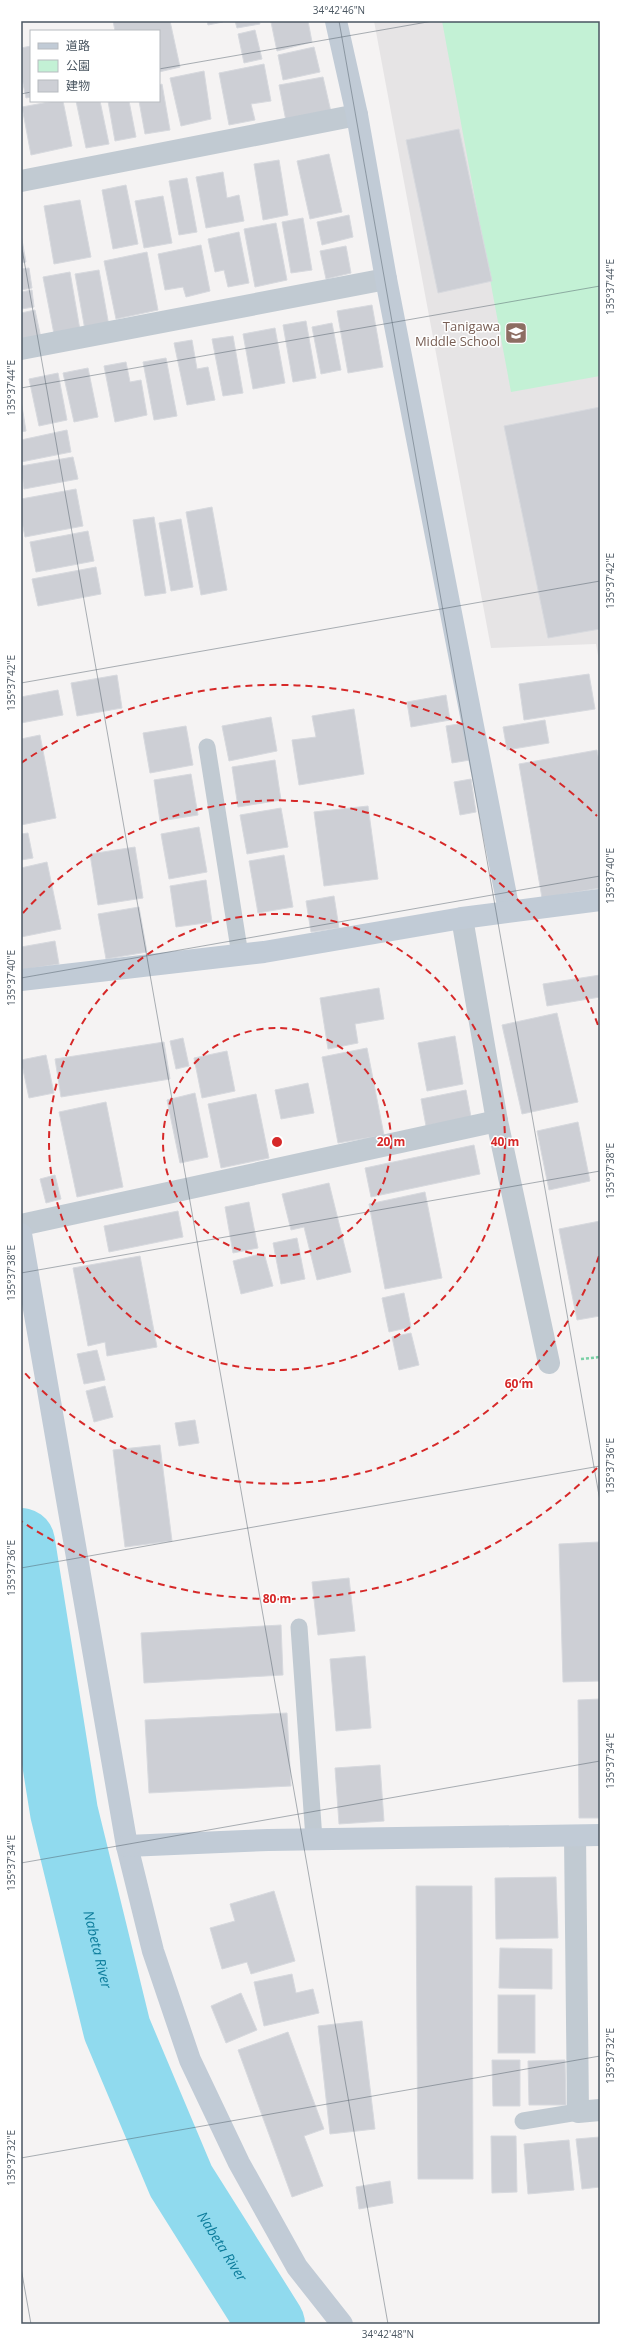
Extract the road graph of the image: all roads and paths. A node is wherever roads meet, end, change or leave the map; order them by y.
1 (336, 21) edge
2 (357, 115) junction
3 (21, 181) edge
4 (386, 279) junction
5 (21, 349) edge
6 (207, 747) dead end
7 (600, 900) edge
8 (509, 911) junction
9 (462, 918) junction
10 (240, 955) junction
11 (21, 980) edge
12 (497, 1121) junction
13 (21, 1226) edge
14 (21, 1234) edge
15 (549, 1363) dead end
16 (299, 1627) dead end
17 (600, 1835) edge
18 (575, 1836) junction
19 (314, 1839) junction
20 (127, 1846) junction
21 (600, 2110) edge
22 (578, 2112) junction
23 (523, 2121) dead end
24 (342, 2324) edge

1 - 2 street
2 - 3 street
2 - 4 street
4 - 5 street
4 - 8 street
6 - 10 lane
7 - 8 street
8 - 9 street
9 - 10 street
9 - 12 street
10 - 11 street
12 - 13 street
12 - 15 street
14 - 20 street
16 - 19 lane
17 - 18 street
18 - 19 street
18 - 22 street
19 - 20 street
20 - 24 street
21 - 22 street
22 - 23 lane

